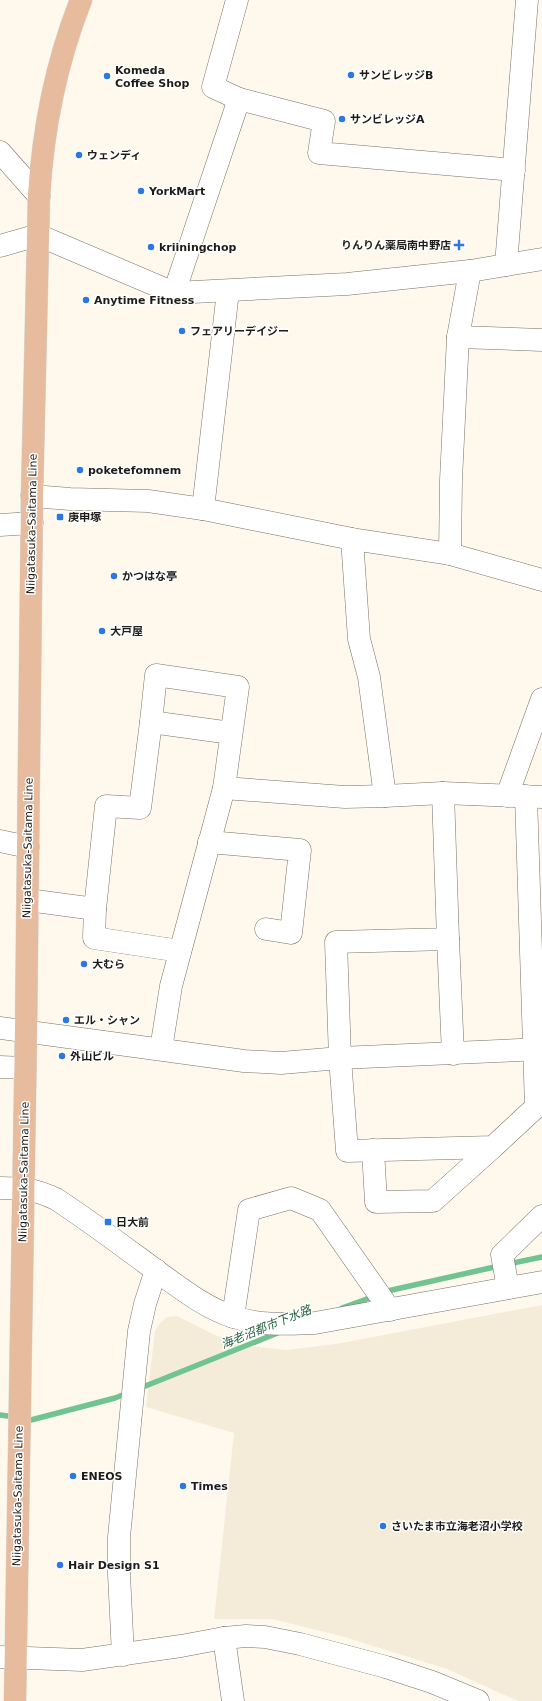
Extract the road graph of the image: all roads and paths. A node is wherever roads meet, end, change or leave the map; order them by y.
1 (81, 0) edge
2 (237, 0) edge
3 (527, 0) edge
4 (239, 99) junction
5 (0, 152) edge
6 (514, 170) junction
7 (39, 196) junction
8 (38, 236) junction
9 (0, 246) edge
10 (542, 259) edge
11 (506, 265) junction
12 (470, 271) junction
13 (228, 291) junction
14 (174, 293) junction
15 (458, 337) junction
16 (542, 340) edge
17 (32, 496) junction
18 (203, 509) junction
19 (32, 523) junction
20 (0, 525) edge
21 (352, 539) junction
22 (450, 554) junction
23 (542, 580) edge
24 (542, 699) edge
25 (151, 722) junction
26 (231, 733) junction
27 (224, 788) junction
28 (443, 793) junction
29 (385, 796) junction
30 (525, 796) edge
31 (0, 842) edge
32 (209, 842) junction
33 (28, 847) junction
34 (28, 900) junction
35 (95, 909) junction
36 (266, 928) dead end
37 (448, 939) junction
38 (180, 950) junction
39 (0, 1028) edge
40 (26, 1031) junction
41 (161, 1049) junction
42 (539, 1049) edge
43 (453, 1054) junction
44 (340, 1058) junction
45 (0, 1067) edge
46 (25, 1068) junction
47 (539, 1107) edge
48 (493, 1148) junction
49 (373, 1150) junction
50 (0, 1176) edge
51 (0, 1188) edge
52 (23, 1188) junction
53 (542, 1216) edge
54 (156, 1270) junction
55 (542, 1282) edge
56 (508, 1288) junction
57 (390, 1310) junction
58 (233, 1317) junction
59 (224, 1638) junction
60 (123, 1655) junction
61 (8, 1657) edge
62 (15, 1701) edge
63 (233, 1701) edge
64 (478, 1701) edge

1 - 7 main road, Niigatasuka-Saitama Line
2 - 4 street
3 - 6 street
4 - 6 street
4 - 14 street
5 - 7 street
6 - 11 street
7 - 8 main road, Niigatasuka-Saitama Line
8 - 9 street
8 - 14 street
8 - 17 main road, Niigatasuka-Saitama Line
10 - 11 street
11 - 12 street
12 - 13 street
12 - 15 street
13 - 14 street
13 - 18 street
15 - 16 street
15 - 22 street
17 - 18 street
17 - 19 main road, Niigatasuka-Saitama Line
18 - 21 street
19 - 20 street
19 - 33 main road, Niigatasuka-Saitama Line
21 - 22 street
21 - 29 street
22 - 23 street
24 - 30 street
25 - 26 street
25 - 26 street
25 - 35 street
26 - 27 street
27 - 29 street
27 - 32 street
28 - 29 street
28 - 30 street
28 - 37 street
30 - 42 street
31 - 33 street
32 - 36 street
32 - 38 street
33 - 34 main road, Niigatasuka-Saitama Line
34 - 35 street
34 - 40 main road, Niigatasuka-Saitama Line
35 - 38 street
37 - 43 street
37 - 44 street
38 - 41 street
39 - 40 street
40 - 41 street
40 - 46 main road, Niigatasuka-Saitama Line
41 - 44 street
42 - 43 street
42 - 47 street
43 - 44 street
44 - 49 street
45 - 46 street
46 - 52 main road, Niigatasuka-Saitama Line
47 - 48 street
48 - 49 street
48 - 49 street
50 - 52 street
51 - 52 street
52 - 54 street
52 - 61 main road, Niigatasuka-Saitama Line
53 - 56 street
54 - 58 street
54 - 60 street
55 - 56 street
56 - 57 street
57 - 58 street
57 - 58 street
59 - 60 street
59 - 63 street
59 - 64 street
60 - 61 street
61 - 62 main road, Niigatasuka-Saitama Line

